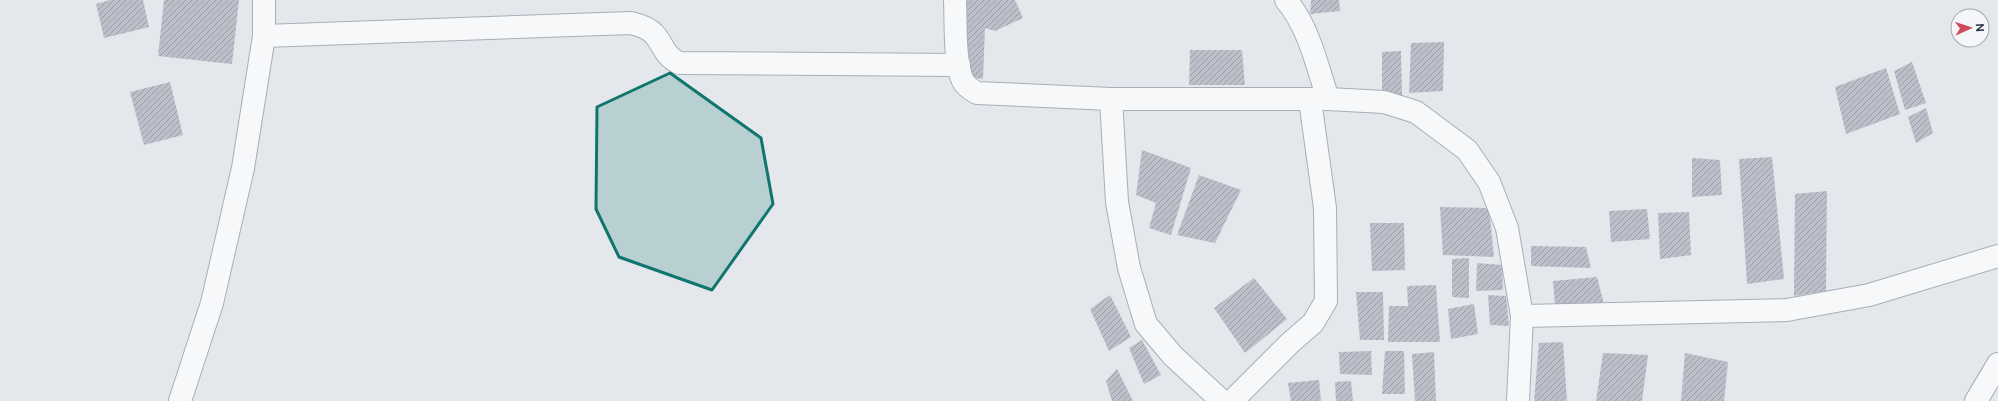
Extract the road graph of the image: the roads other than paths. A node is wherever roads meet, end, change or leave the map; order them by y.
1 (264, 0) edge
2 (955, 0) edge
3 (1286, 0) edge
4 (264, 36) junction
5 (959, 65) junction
6 (1111, 99) junction
7 (1319, 99) junction
8 (1998, 256) edge
9 (1522, 316) junction
10 (1998, 364) edge
11 (180, 401) edge
12 (1222, 401) edge
13 (1232, 401) edge
14 (1518, 401) edge
15 (1976, 401) edge

1 - 4 street
2 - 5 street
3 - 7 street
4 - 5 street
4 - 11 street
5 - 6 street
6 - 7 street
6 - 12 street
7 - 9 street
7 - 13 street
8 - 9 street
9 - 14 street
10 - 15 street

